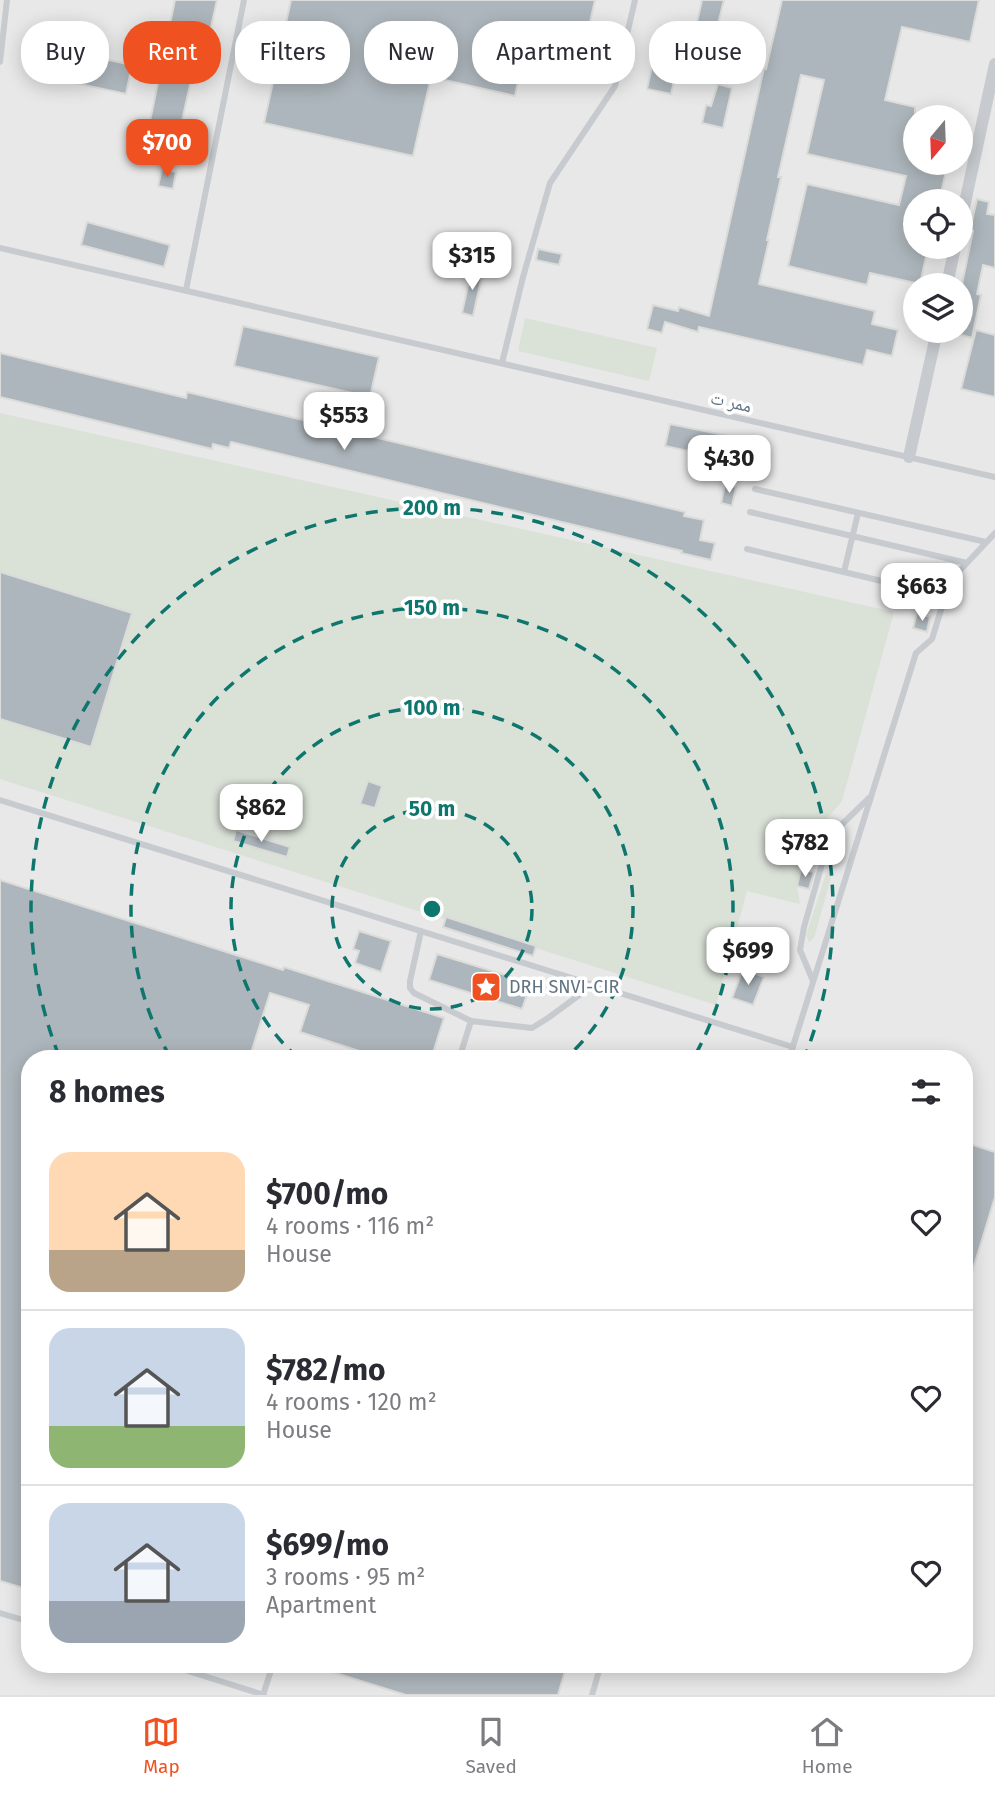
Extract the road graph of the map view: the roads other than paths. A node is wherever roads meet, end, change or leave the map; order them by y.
1 (8, 0) edge
2 (244, 0) edge
3 (635, 0) edge
4 (0, 62) edge
5 (995, 64) edge
6 (968, 189) edge
7 (0, 247) edge
8 (186, 290) junction
9 (934, 343) edge
10 (502, 363) junction
11 (909, 457) junction
12 (995, 477) edge
13 (755, 489) dead end
14 (750, 512) dead end
15 (858, 513) junction
16 (995, 533) edge
17 (852, 536) junction
18 (986, 542) junction
19 (747, 549) dead end
20 (967, 563) junction
21 (844, 572) junction
22 (945, 596) junction
23 (871, 797) junction
24 (0, 800) edge
25 (421, 931) junction
26 (813, 982) junction
27 (593, 985) junction
28 (471, 1021) junction
29 (793, 1047) junction
30 (463, 1050) edge
31 (792, 1050) edge
32 (0, 1613) edge
33 (21, 1619) edge
34 (194, 1673) edge
35 (270, 1673) edge
36 (598, 1673) edge
37 (264, 1695) edge
38 (592, 1695) edge

1 - 4 lane
2 - 8 lane
3 - 10 lane
5 - 6 street
7 - 8 lane, ممر ت
8 - 10 lane, ممر ت
9 - 11 street
10 - 11 lane, ممر ت
11 - 12 lane, ممر ت
13 - 15 lane
14 - 17 lane
15 - 17 lane
15 - 18 lane
16 - 18 lane
17 - 20 lane
17 - 21 lane
18 - 20 lane
19 - 21 lane
20 - 22 lane
21 - 22 lane
22 - 23 lane
23 - 26 lane
23 - 26 lane
24 - 25 lane
25 - 27 lane
25 - 28 lane
26 - 29 lane
27 - 28 lane
27 - 29 lane
28 - 30 lane
29 - 31 lane
32 - 33 lane
34 - 37 lane
35 - 37 lane
36 - 38 lane

